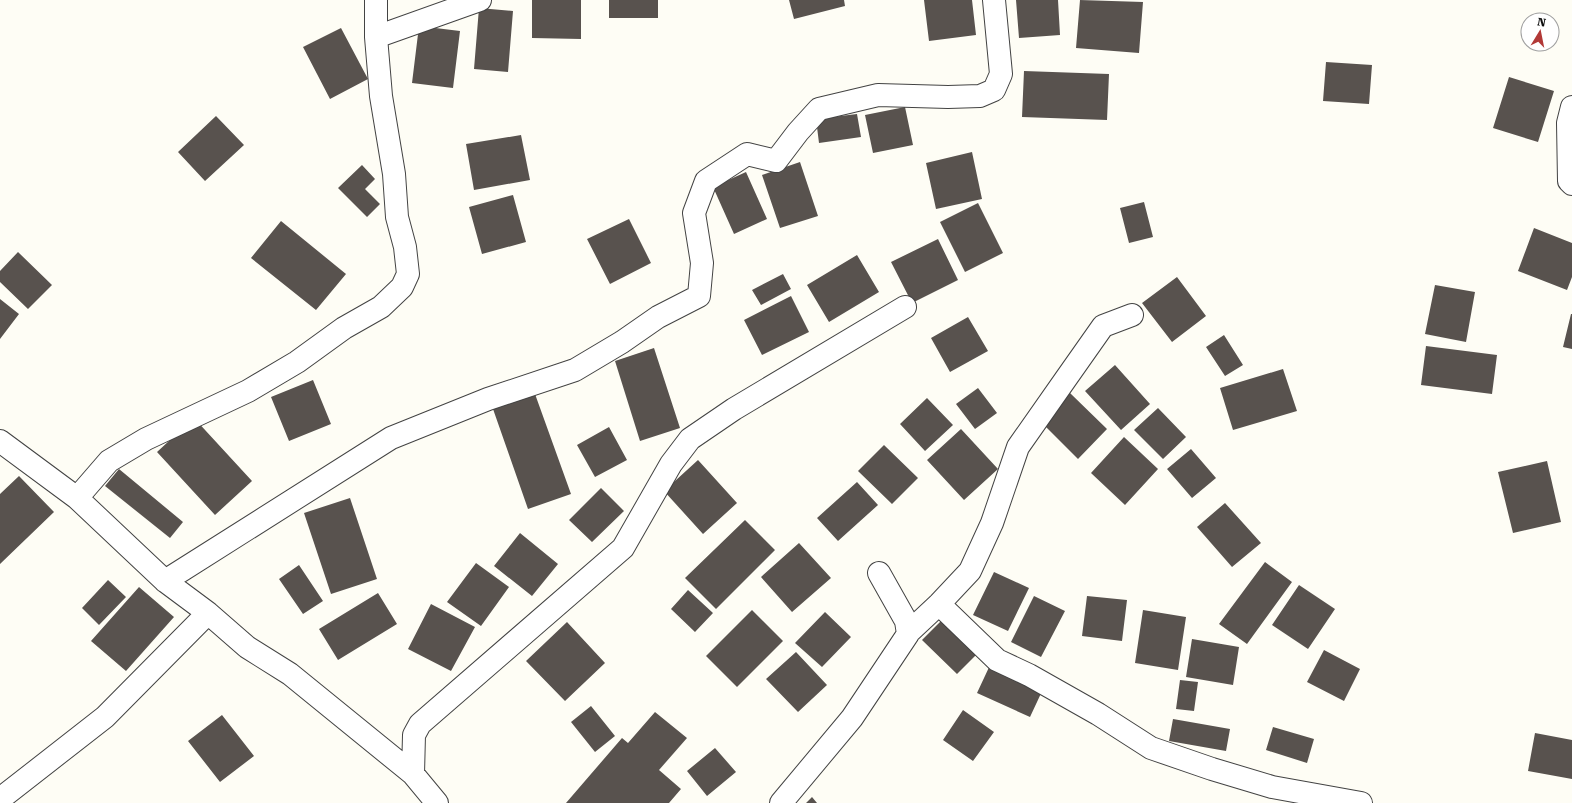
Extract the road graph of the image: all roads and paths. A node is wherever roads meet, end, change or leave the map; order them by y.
1 (376, 0) edge
2 (480, 0) edge
3 (994, 0) edge
4 (376, 37) junction
5 (1572, 107) edge
6 (1572, 184) edge
7 (905, 307) dead end
8 (1132, 315) dead end
9 (0, 441) edge
10 (77, 498) junction
11 (879, 573) dead end
12 (165, 581) junction
13 (939, 604) junction
14 (208, 613) junction
15 (908, 633) junction
16 (413, 774) junction
17 (0, 799) edge
18 (437, 803) edge
19 (781, 803) edge
20 (1361, 803) edge

1 - 4 street
2 - 4 street
3 - 12 street
4 - 10 street
5 - 6 street
7 - 16 street
8 - 13 street
9 - 10 street
10 - 12 street
11 - 15 street
12 - 14 street
13 - 15 street
13 - 20 street
14 - 16 street
14 - 17 street
15 - 19 street
16 - 18 street

